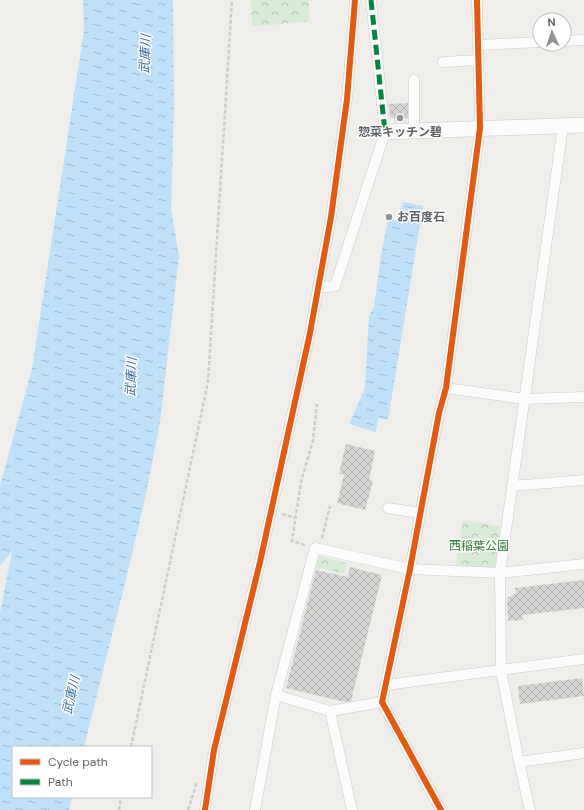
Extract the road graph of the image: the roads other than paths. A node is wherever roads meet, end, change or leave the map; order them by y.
1 (355, 0) edge
2 (371, 0) edge
3 (477, 0) edge
4 (584, 40) edge
5 (572, 41) edge
6 (532, 42) edge
7 (478, 45) junction
8 (479, 60) junction
9 (443, 62) dead end
10 (414, 80) dead end
11 (584, 125) edge
12 (563, 126) junction
13 (480, 128) junction
14 (414, 131) junction
15 (385, 132) junction
16 (318, 288) junction
17 (446, 388) junction
18 (584, 397) edge
19 (525, 399) junction
20 (584, 480) edge
21 (512, 486) junction
22 (388, 508) dead end
23 (420, 513) junction
24 (584, 564) edge
25 (410, 569) junction
26 (500, 573) junction
27 (584, 659) edge
28 (501, 670) junction
29 (386, 685) junction
30 (276, 695) junction
31 (382, 702) junction
32 (330, 711) junction
33 (584, 753) edge
34 (519, 762) junction
35 (205, 810) edge
36 (255, 810) edge
37 (352, 810) edge
38 (441, 810) edge
39 (530, 810) edge

1 - 16 street
2 - 15 street
3 - 7 street
4 - 5 street
6 - 7 street
7 - 8 street
8 - 9 street
8 - 13 street
10 - 14 street
11 - 12 street
12 - 13 street
12 - 19 street
13 - 14 street
13 - 17 street
14 - 15 street
15 - 16 street
16 - 35 street
17 - 19 street
17 - 23 street
18 - 19 street
19 - 21 street
20 - 21 street
21 - 26 street
22 - 23 street
23 - 25 street
24 - 26 street
25 - 26 street
25 - 29 street
25 - 30 street
26 - 28 street
27 - 28 street
28 - 29 street
28 - 34 street
29 - 31 street
30 - 32 street
30 - 36 street
31 - 32 street
31 - 38 street
32 - 37 street
33 - 34 street
34 - 39 street

